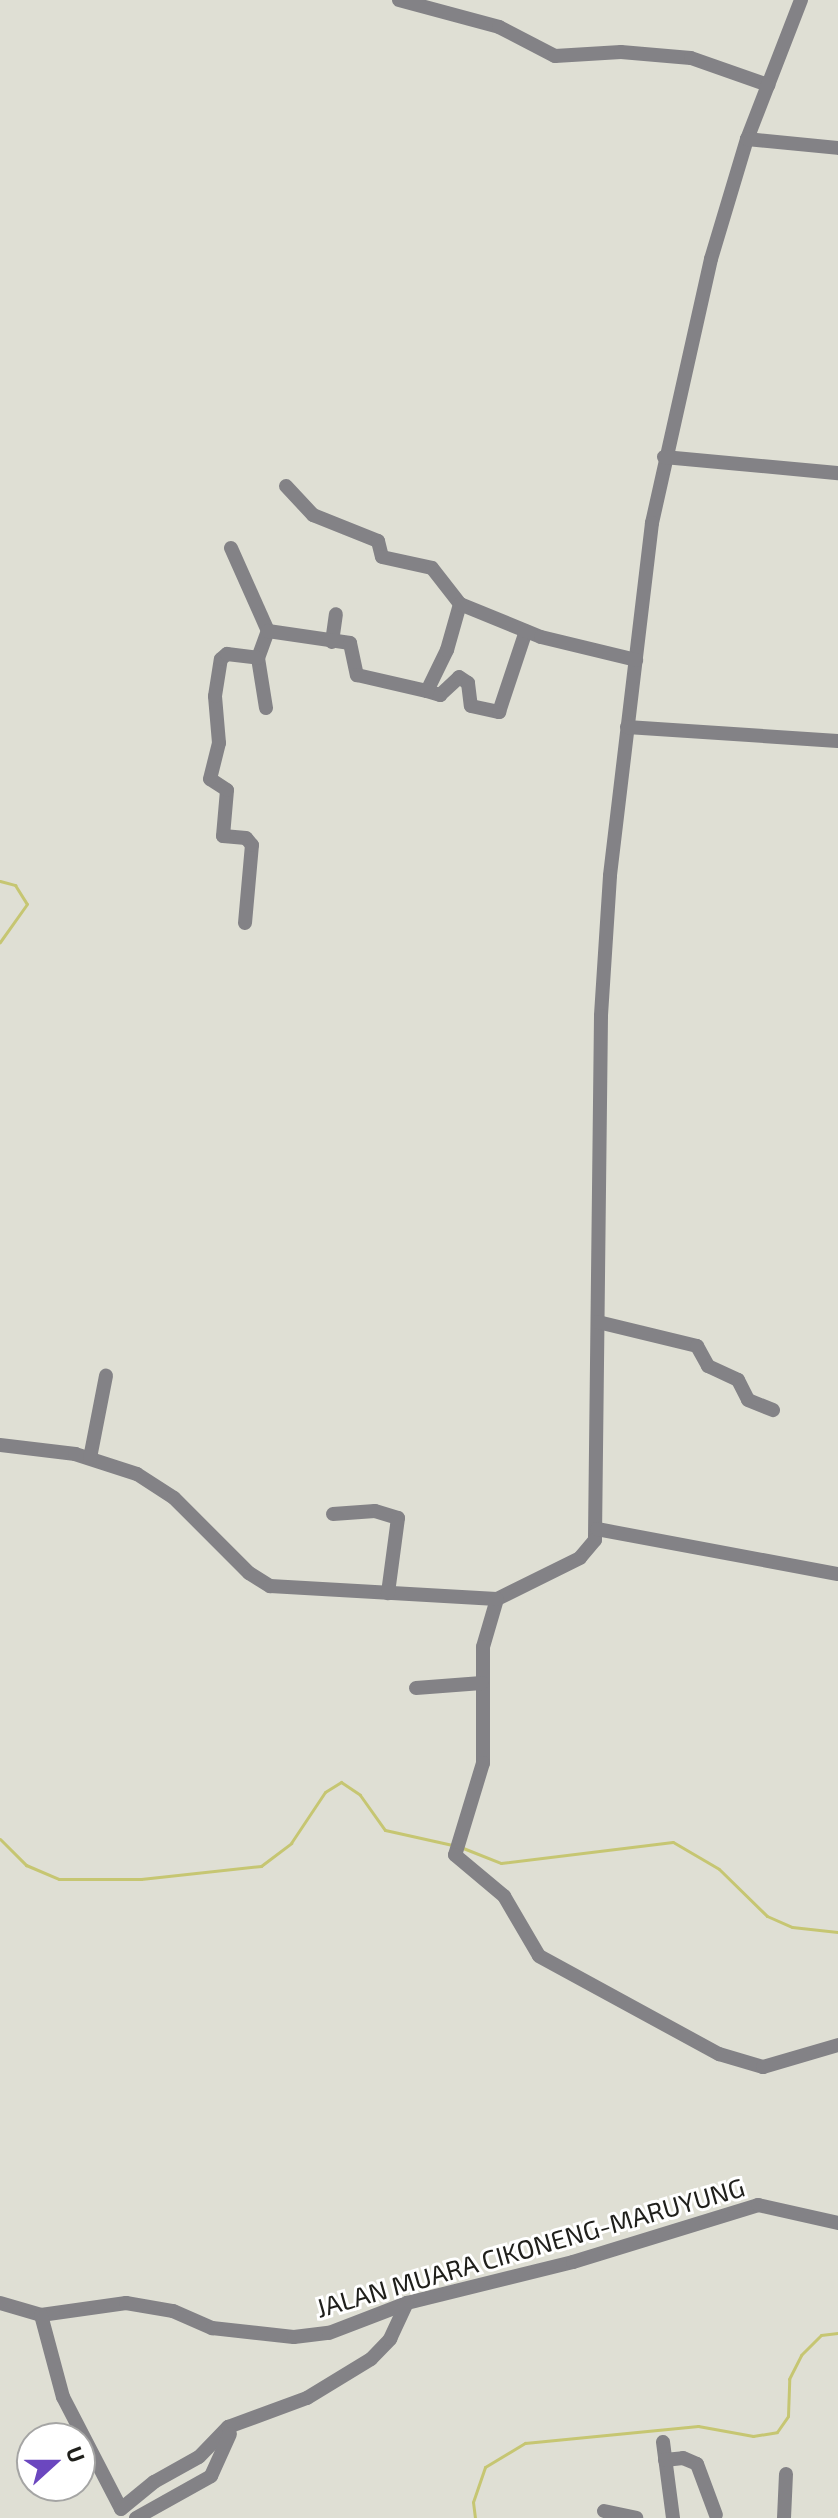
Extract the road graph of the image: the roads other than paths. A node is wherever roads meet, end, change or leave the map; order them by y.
1 (399, 0) edge
2 (801, 0) edge
3 (768, 85) junction
4 (747, 139) junction
5 (838, 148) edge
6 (664, 457) junction
7 (838, 473) edge
8 (286, 486) dead end
9 (231, 548) dead end
10 (460, 604) junction
11 (336, 614) dead end
12 (268, 631) junction
13 (526, 631) junction
14 (332, 642) junction
15 (258, 658) junction
16 (636, 660) junction
17 (427, 691) junction
18 (266, 708) dead end
19 (627, 727) junction
20 (838, 741) edge
21 (245, 923) dead end
22 (598, 1322) junction
23 (106, 1376) dead end
24 (773, 1410) dead end
25 (0, 1445) edge
26 (90, 1458) junction
27 (333, 1514) dead end
28 (597, 1529) junction
29 (838, 1574) edge
30 (388, 1593) junction
31 (497, 1599) junction
32 (482, 1683) junction
33 (416, 1688) dead end
34 (838, 2045) edge
35 (838, 2223) edge
36 (0, 2303) edge
37 (407, 2303) junction
38 (41, 2315) junction
39 (235, 2424) junction
40 (663, 2442) dead end
41 (665, 2460) junction
42 (786, 2474) dead end
43 (604, 2511) dead end
44 (716, 2515) dead end
45 (136, 2518) edge
46 (636, 2518) edge
47 (673, 2518) edge
48 (784, 2518) edge

1 - 3 street
2 - 3 street
3 - 4 street
4 - 5 street
4 - 6 street
6 - 7 street
6 - 16 street
8 - 10 street
9 - 12 street
10 - 13 street
10 - 17 street
11 - 14 street
12 - 14 street
12 - 15 street
13 - 16 street
13 - 17 street
14 - 17 street
15 - 18 street
15 - 21 street
16 - 19 street
19 - 20 street
19 - 22 street
22 - 24 street
22 - 28 street
23 - 26 street
25 - 26 street
26 - 30 street
27 - 30 street
28 - 29 street
28 - 31 street
30 - 31 street
31 - 32 street
32 - 33 street
32 - 34 street
35 - 37 street, JALAN MUARA CIKONENG-MARUYUNG
36 - 38 street, JALAN MUARA CIKONENG-MARUYUNG
37 - 38 street, JALAN MUARA CIKONENG-MARUYUNG
37 - 39 street
38 - 39 street
39 - 45 street
40 - 41 street
41 - 44 street
41 - 47 street
42 - 48 street
43 - 46 street

